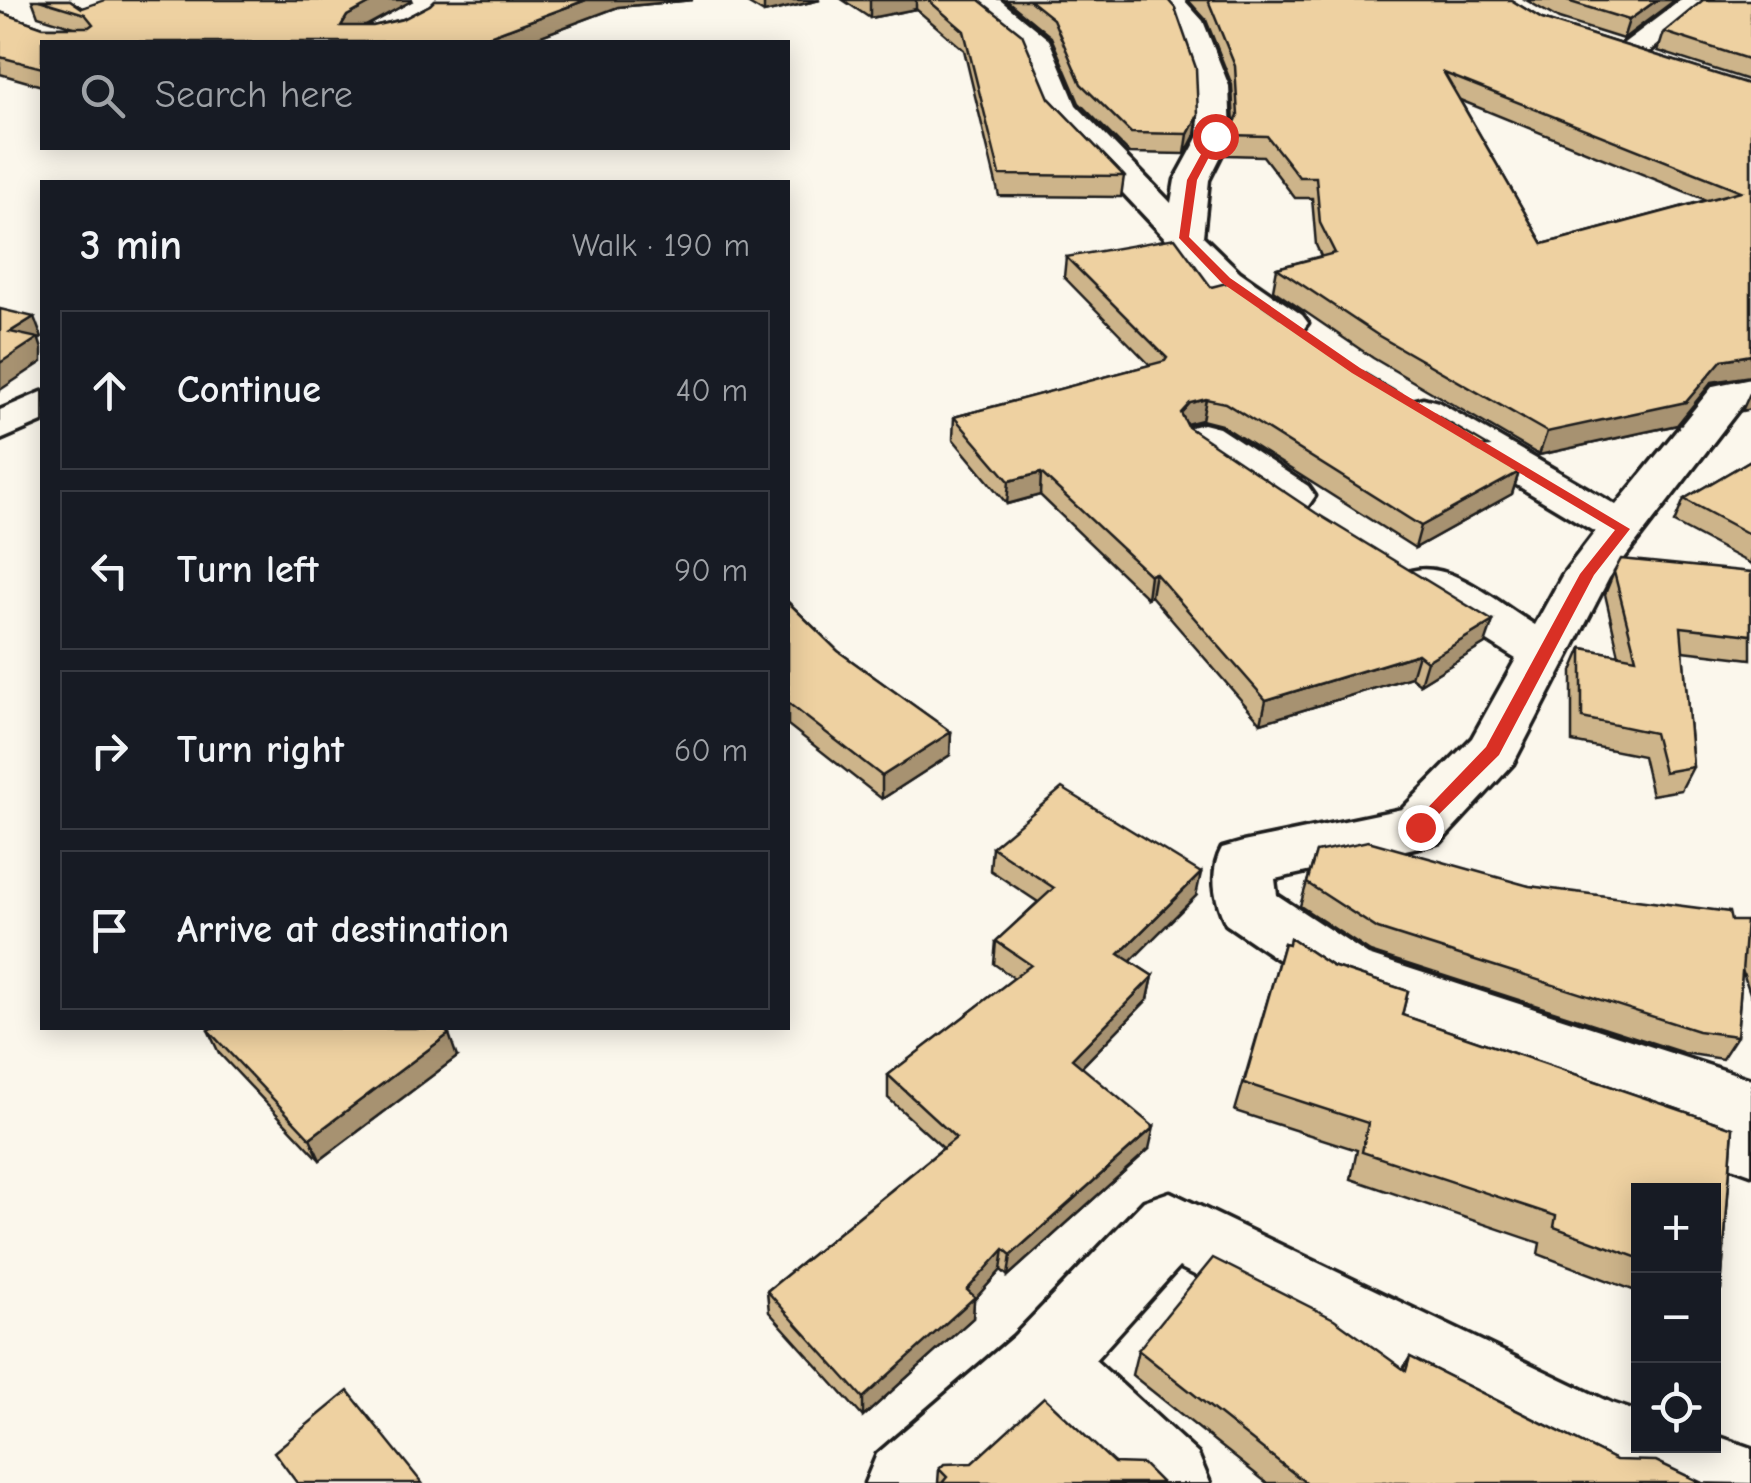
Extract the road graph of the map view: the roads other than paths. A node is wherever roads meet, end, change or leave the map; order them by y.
1 (974, 0) edge
2 (1168, 0) edge
3 (1699, 0) edge
4 (1596, 44) edge
5 (1627, 54) junction
6 (1660, 65) edge
7 (1184, 238) junction
8 (1324, 348) edge
9 (1389, 390) edge
10 (1751, 391) edge
11 (40, 407) edge
12 (0, 427) edge
13 (1203, 437) edge
14 (1330, 522) edge
15 (1623, 529) junction
16 (1396, 563) edge
17 (1545, 654) junction
18 (1751, 1143) edge
19 (1040, 1363) junction
20 (906, 1483) edge
21 (1170, 1483) edge
22 (1736, 1483) edge

1 - 7 street
2 - 7 street
3 - 5 street
4 - 5 street
5 - 6 street
7 - 8 street
9 - 15 street
10 - 15 street
11 - 12 street
13 - 14 street
15 - 17 street
16 - 17 street
17 - 18 street
19 - 20 street
19 - 21 street
19 - 22 street

